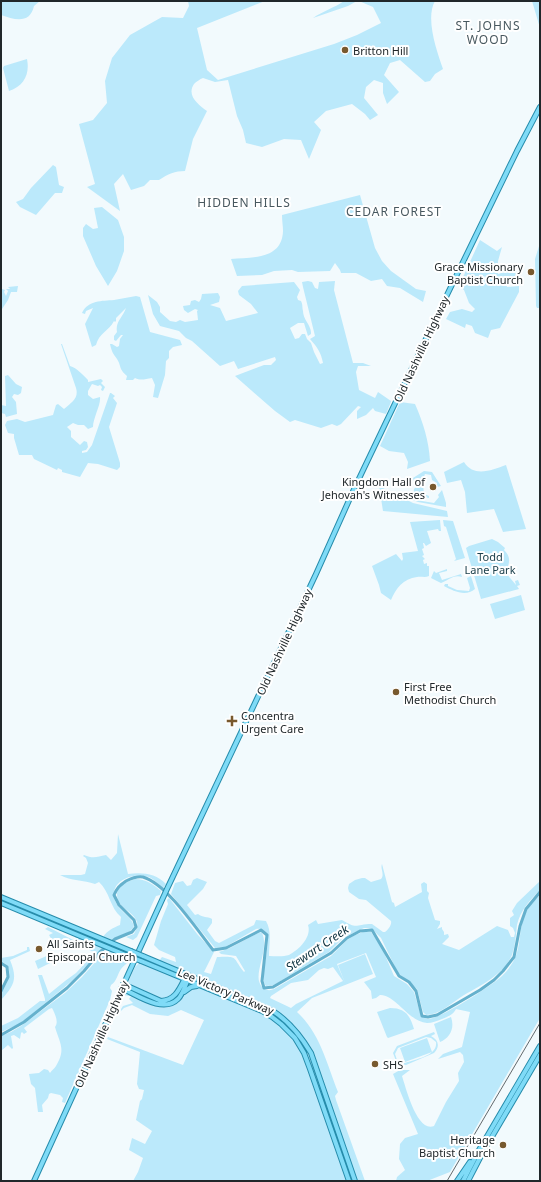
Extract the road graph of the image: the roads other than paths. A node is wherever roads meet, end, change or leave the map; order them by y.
1 (540, 107) edge
2 (1, 897) edge
3 (1, 903) edge
4 (156, 967) junction
5 (188, 975) junction
6 (186, 980) junction
7 (122, 986) junction
8 (200, 986) junction
9 (180, 988) junction
10 (182, 994) junction
11 (540, 1046) edge
12 (540, 1055) edge
13 (494, 1128) junction
14 (480, 1152) junction
15 (34, 1181) edge
16 (349, 1181) edge
17 (355, 1181) edge
18 (457, 1181) edge
19 (463, 1181) edge
20 (468, 1181) edge

1 - 7 main road, Old Nashville Highway
2 - 5 main road, Lee Victory Parkway, bridge
3 - 4 main road, Lee Victory Parkway, bridge
4 - 6 main road, Lee Victory Parkway
4 - 9 main road
5 - 6 main road
5 - 17 main road, Lee Victory Parkway
6 - 8 main road, Lee Victory Parkway
6 - 9 main road
6 - 10 main road
7 - 9 main road
7 - 10 main road
7 - 15 main road, Old Nashville Highway
8 - 10 main road
8 - 16 main road, Lee Victory Parkway
11 - 13 main road
12 - 13 main road
13 - 14 main road
14 - 18 main road
14 - 19 main road
14 - 20 main road

